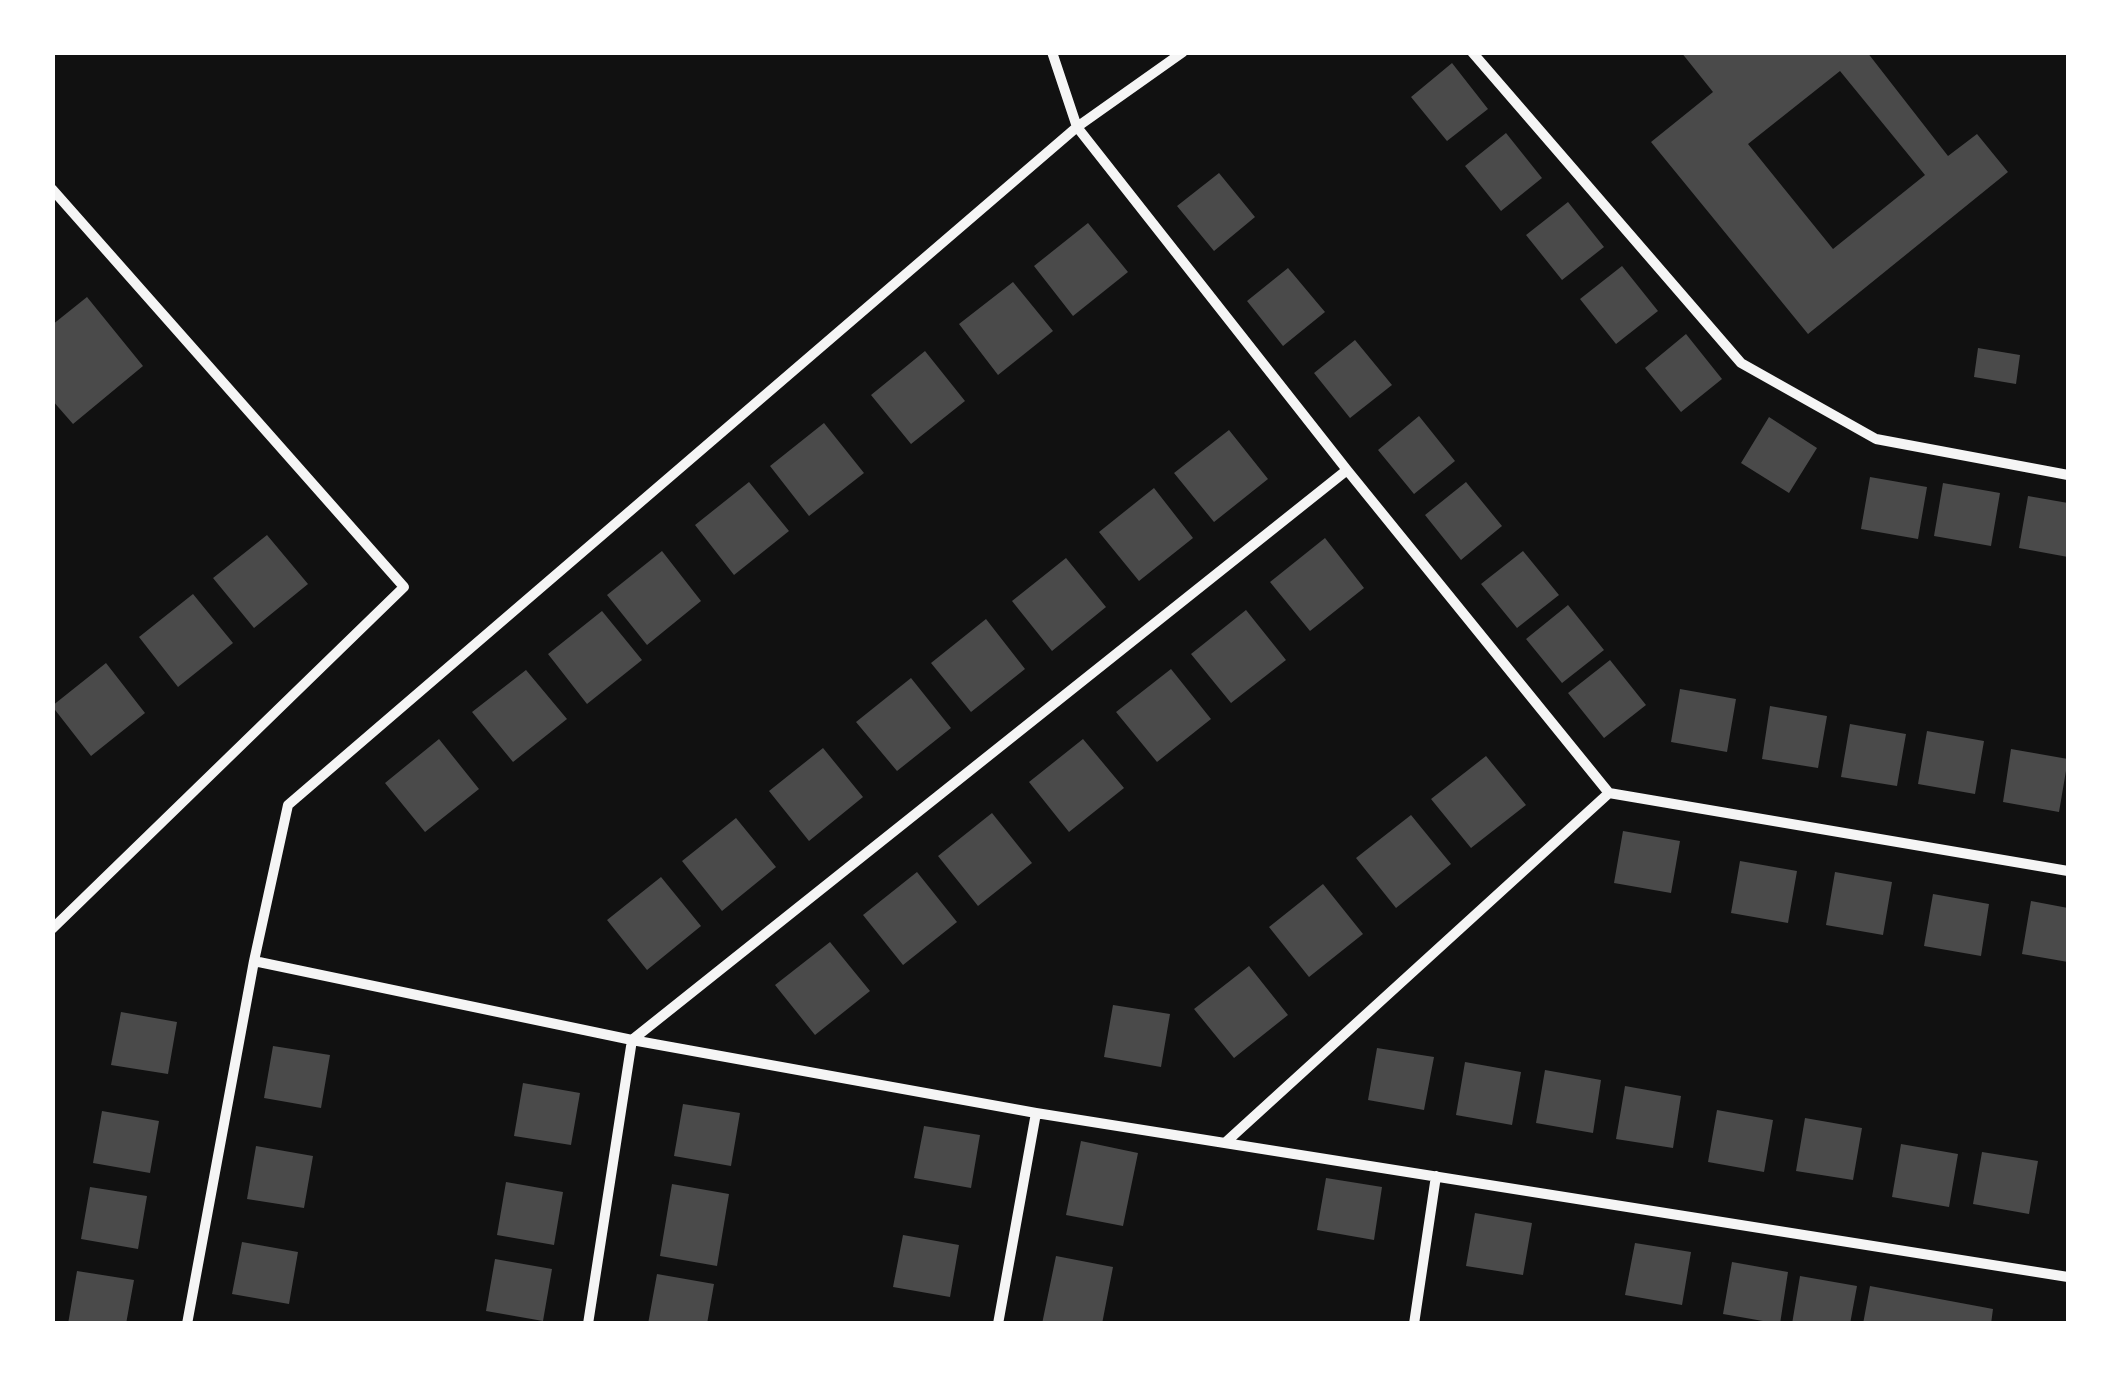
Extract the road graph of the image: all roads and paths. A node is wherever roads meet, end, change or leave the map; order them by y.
1 (1052, 52) edge
2 (1183, 52) edge
3 (1472, 52) edge
4 (1077, 127) junction
5 (52, 189) edge
6 (1348, 470) junction
7 (2068, 475) edge
8 (1609, 793) junction
9 (2068, 871) edge
10 (52, 928) edge
11 (254, 961) junction
12 (632, 1040) junction
13 (1036, 1112) junction
14 (1226, 1142) junction
15 (1436, 1176) junction
16 (2068, 1277) edge
17 (187, 1324) edge
18 (588, 1324) edge
19 (998, 1324) edge
20 (1414, 1324) edge

1 - 4 street
2 - 4 street
3 - 7 street
4 - 6 street
4 - 11 street
5 - 10 street
6 - 8 street
6 - 12 street
8 - 9 street
8 - 14 street
11 - 12 street
11 - 17 street
12 - 13 street
12 - 18 street
13 - 14 street
13 - 19 street
14 - 15 street
15 - 16 street
15 - 20 street

